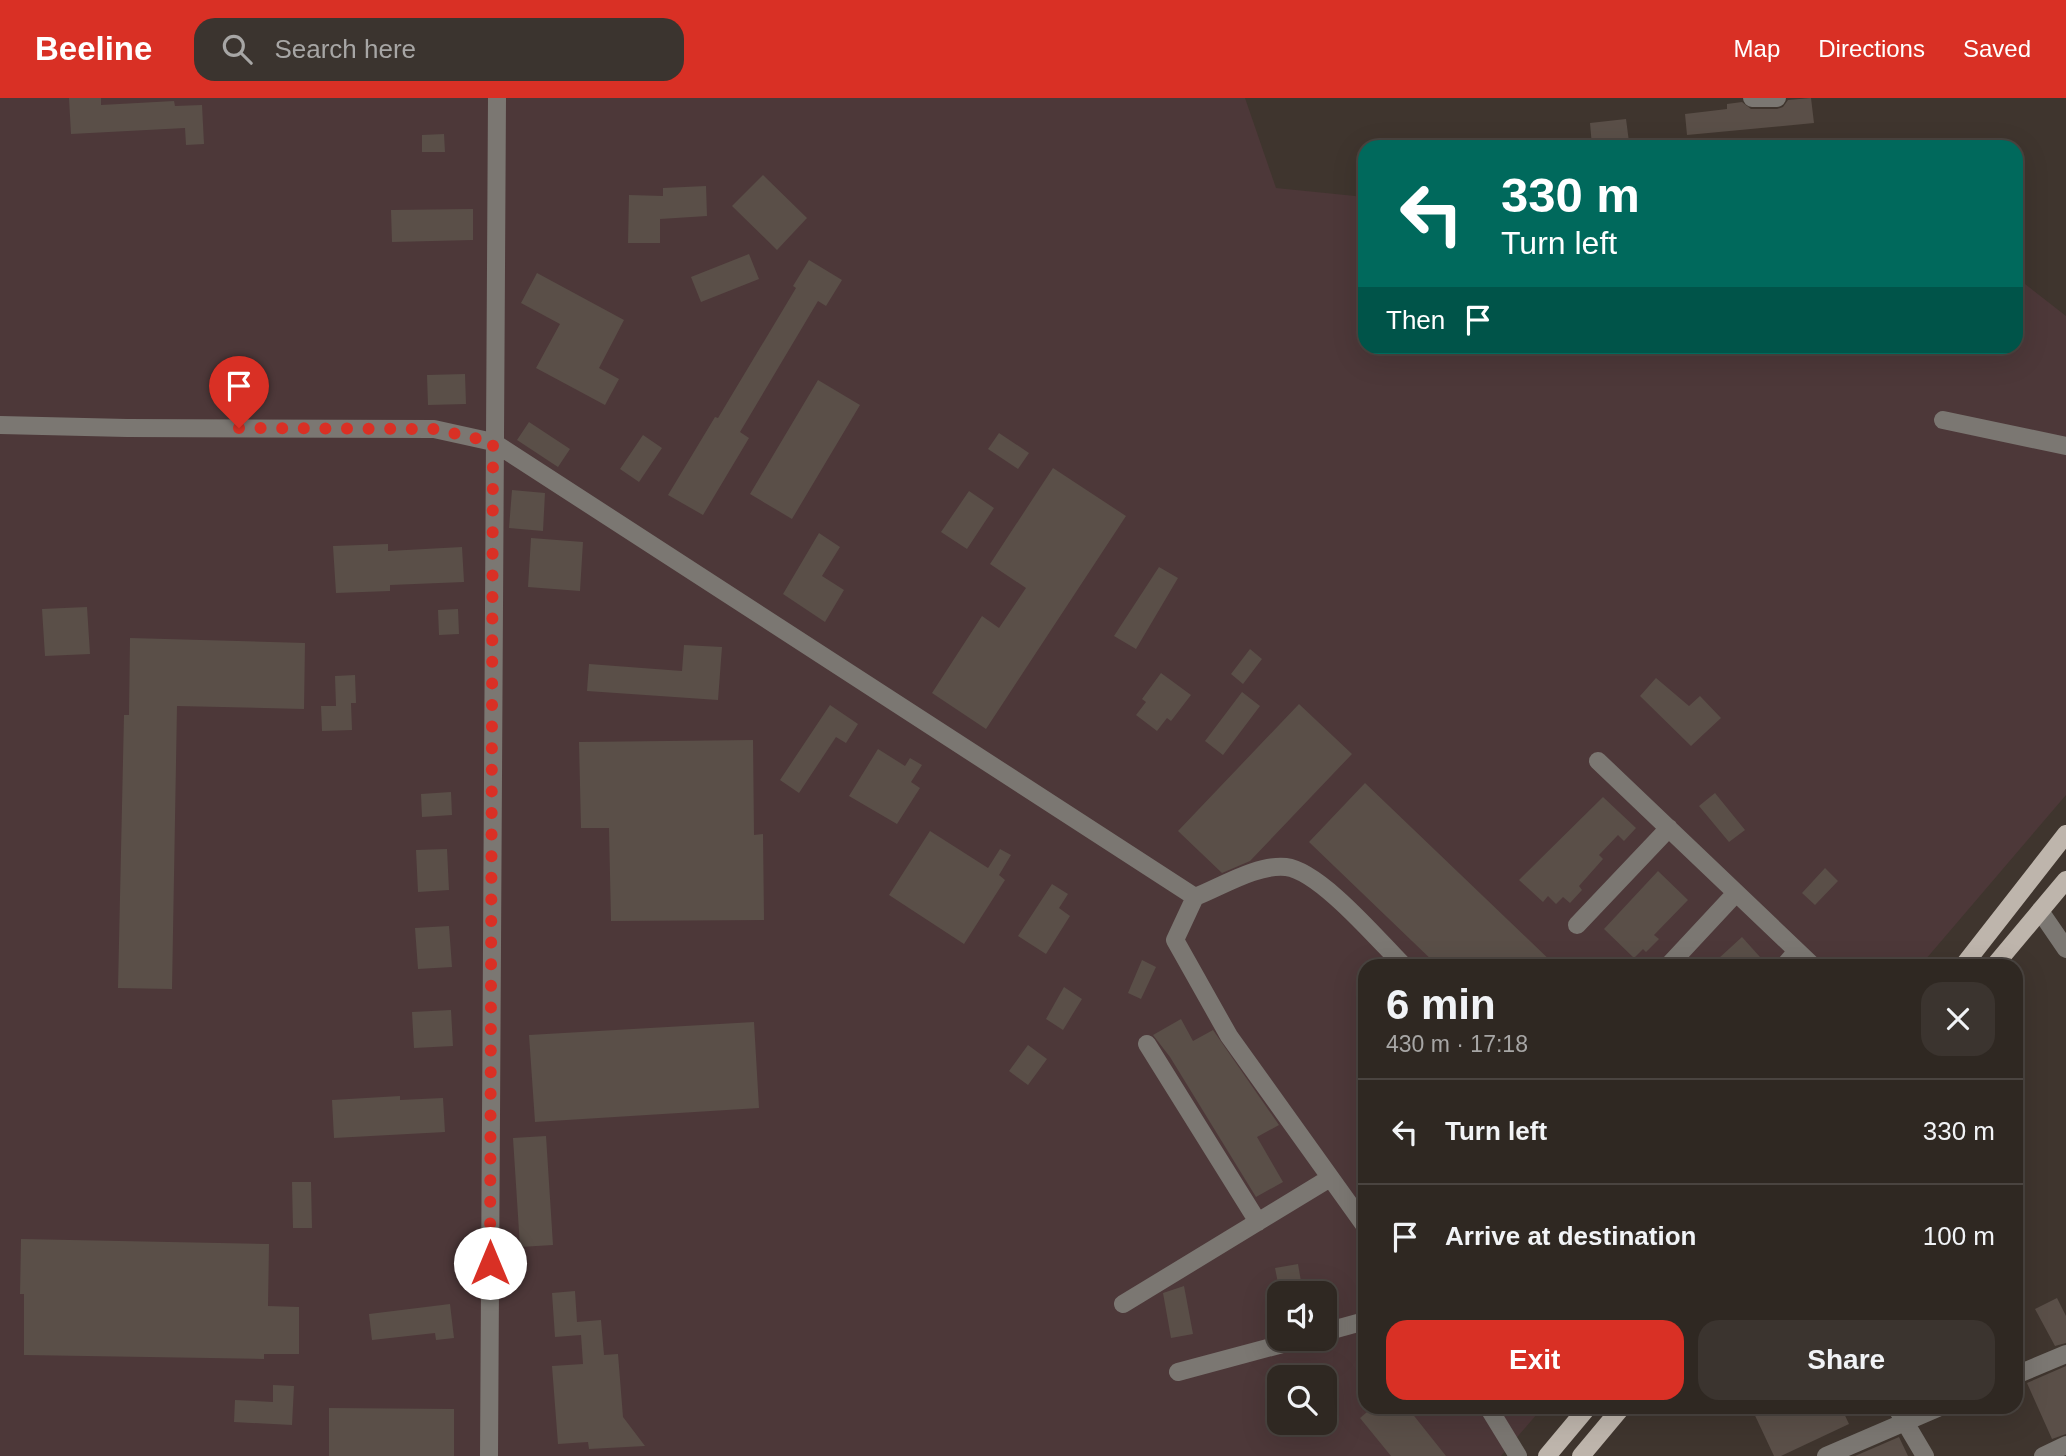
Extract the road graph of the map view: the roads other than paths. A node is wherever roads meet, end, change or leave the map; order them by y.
1 (497, 98) edge
2 (1752, 98) edge
3 (1777, 98) edge
4 (1943, 420) dead end
5 (0, 425) edge
6 (493, 442) junction
7 (2066, 446) edge
8 (1598, 761) dead end
9 (1669, 828) junction
10 (2066, 834) edge
11 (2066, 880) edge
12 (1736, 893) junction
13 (1195, 897) junction
14 (2040, 911) junction
15 (1577, 925) dead end
16 (2066, 949) edge
17 (1797, 951) junction
18 (1397, 959) edge
19 (1675, 959) edge
20 (1790, 959) edge
21 (1806, 959) edge
22 (1968, 959) edge
23 (2000, 959) edge
24 (1147, 1044) dead end
25 (1330, 1178) junction
26 (1358, 1216) edge
27 (1258, 1222) junction
28 (1123, 1304) dead end
29 (1358, 1323) edge
30 (1337, 1329) edge
31 (1267, 1348) edge
32 (2066, 1354) edge
33 (1178, 1372) dead end
34 (2023, 1372) edge
35 (1492, 1414) edge
36 (1582, 1414) edge
37 (1616, 1414) edge
38 (1900, 1415) edge
39 (2066, 1445) edge
40 (489, 1456) edge
41 (1518, 1456) edge
42 (1548, 1456) edge
43 (1581, 1456) edge
44 (1826, 1456) edge
45 (1925, 1456) edge
46 (2043, 1456) edge

1 - 6 street
2 - 3 street
4 - 7 street
5 - 6 street
6 - 13 street
6 - 40 street
8 - 9 street
9 - 12 street
9 - 15 street
10 - 22 main road
11 - 14 main road
12 - 17 street
12 - 19 street
13 - 18 street
13 - 25 street
14 - 16 street
14 - 23 main road
17 - 20 street
17 - 21 street
24 - 27 street
25 - 26 street
25 - 27 street
27 - 28 street
29 - 30 street
31 - 33 street
32 - 34 street
35 - 41 street
36 - 42 main road
37 - 43 main road
38 - 44 street
38 - 45 street
39 - 46 street

